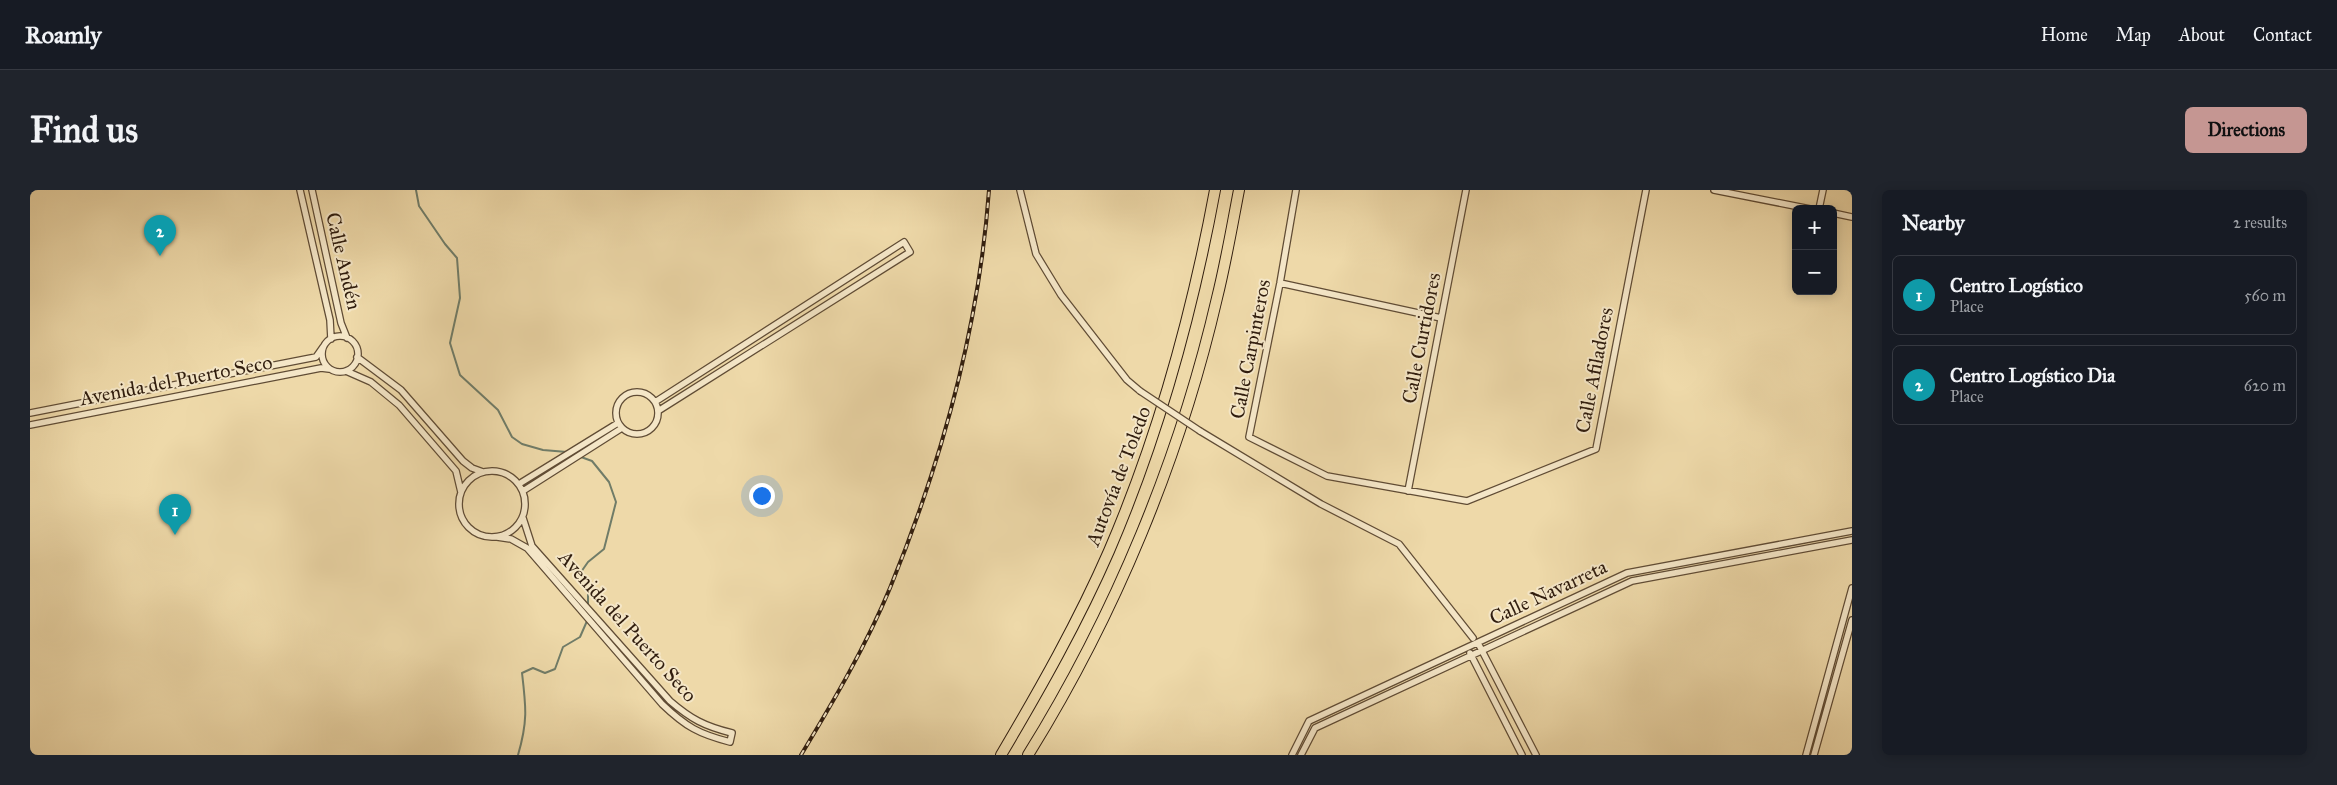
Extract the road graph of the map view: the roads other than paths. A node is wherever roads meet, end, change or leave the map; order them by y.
1 (300, 190) edge
2 (312, 190) edge
3 (1020, 190) edge
4 (1215, 190) edge
5 (1239, 190) edge
6 (1296, 190) edge
7 (1466, 190) edge
8 (1646, 190) edge
9 (1714, 190) edge
10 (1823, 190) edge
11 (1792, 205) edge
12 (1820, 205) edge
13 (1837, 214) edge
14 (1852, 217) edge
15 (1280, 283) junction
16 (1441, 318) junction
17 (347, 338) junction
18 (330, 339) junction
19 (323, 347) junction
20 (357, 357) junction
21 (329, 369) junction
22 (346, 371) junction
23 (655, 402) junction
24 (658, 411) junction
25 (30, 412) edge
26 (30, 424) edge
27 (620, 425) junction
28 (482, 472) junction
29 (519, 484) junction
30 (523, 491) junction
31 (1408, 491) junction
32 (461, 493) junction
33 (522, 518) junction
34 (1852, 531) edge
35 (497, 536) junction
36 (1852, 540) edge
37 (1852, 588) edge
38 (1852, 620) edge
39 (1475, 640) junction
40 (1468, 648) junction
41 (1482, 651) junction
42 (1471, 656) junction
43 (1001, 755) edge
44 (1028, 755) edge
45 (1292, 755) edge
46 (1301, 755) edge
47 (1522, 755) edge
48 (1536, 755) edge
49 (1806, 755) edge
50 (1814, 755) edge

1 - 18 street, Calle Andén
2 - 17 street, Calle Andén
3 - 39 street, bridge
4 - 43 highway, Autovía de Toledo
5 - 44 highway, Autovía de Toledo
6 - 15 street, Calle Carpinteros
7 - 16 street, Calle Curtidores
8 - 31 street, Calle Afiladores
9 - 11 street
10 - 12 street
13 - 14 street
15 - 16 street
15 - 31 street, Calle Carpinteros
16 - 31 street, Calle Curtidores
17 - 18 street
17 - 20 street, Avenida del Puerto Seco
18 - 19 street, Avenida del Puerto Seco
19 - 21 street
19 - 25 street, Avenida del Puerto Seco
20 - 22 street
20 - 28 street, Avenida del Puerto Seco
21 - 22 street, Avenida del Puerto Seco
21 - 26 street, Avenida del Puerto Seco
22 - 32 street, Avenida del Puerto Seco
23 - 24 street
23 - 24 street
23 - 27 street
24 - 27 street
27 - 29 street
27 - 30 street
28 - 29 street, Avenida del Puerto Seco
28 - 32 street
29 - 30 street, Avenida del Puerto Seco
30 - 33 street, Avenida del Puerto Seco
32 - 35 street, Avenida del Puerto Seco
33 - 35 street
33 - 35 street, Avenida del Puerto Seco
34 - 39 street, Calle Navarreta
36 - 41 street, Calle Navarreta
37 - 49 street
38 - 50 street
39 - 40 street, Calle Navarreta
39 - 41 street
40 - 42 street
40 - 45 street, Calle Navarreta
41 - 42 street, Calle Navarreta
41 - 48 street
42 - 46 street, Calle Navarreta
42 - 47 street

